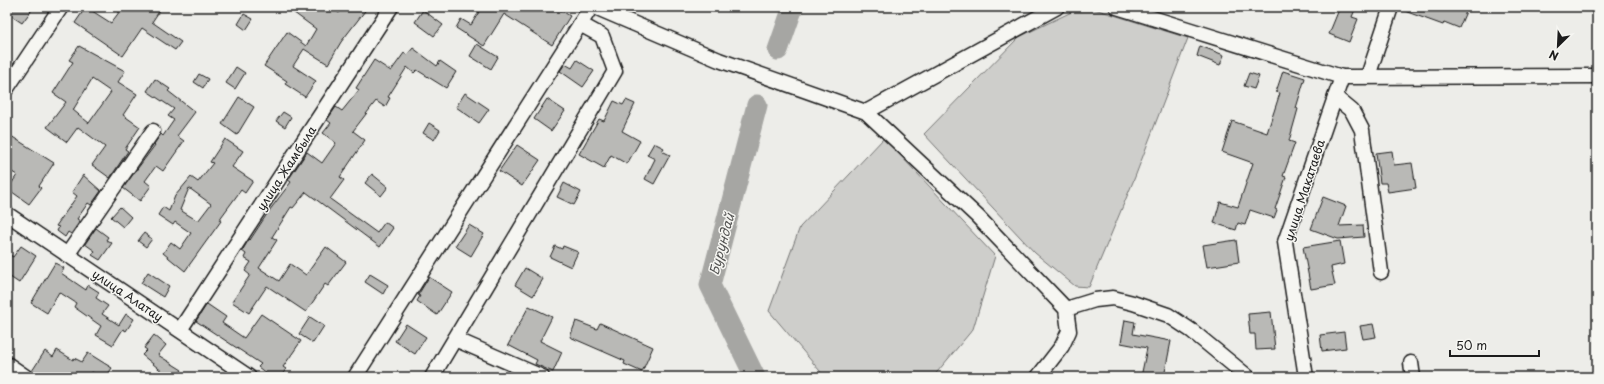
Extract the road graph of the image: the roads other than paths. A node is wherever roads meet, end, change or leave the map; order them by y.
1 (61, 7) edge
2 (391, 7) edge
3 (591, 7) edge
4 (595, 7) edge
5 (1057, 7) edge
6 (1117, 7) edge
7 (1391, 7) edge
8 (580, 24) junction
9 (1368, 76) junction
10 (1597, 76) edge
11 (1342, 77) junction
12 (7, 88) edge
13 (1335, 97) junction
14 (866, 112) junction
15 (153, 131) dead end
16 (7, 214) edge
17 (68, 255) junction
18 (1381, 272) dead end
19 (1066, 308) junction
20 (180, 330) junction
21 (455, 339) junction
22 (7, 364) edge
23 (26, 377) edge
24 (249, 377) edge
25 (355, 377) edge
26 (432, 377) edge
27 (542, 377) edge
28 (1038, 377) edge
29 (1248, 377) edge
30 (1306, 377) edge

1 - 12 street
2 - 20 street, улица Жамбыла
3 - 8 street
4 - 14 street
5 - 14 street
6 - 11 street
7 - 9 street
8 - 21 street
8 - 25 street
9 - 10 street
9 - 11 street
11 - 13 street, улица Макатаева
13 - 18 street
13 - 30 street, улица Макатаева
14 - 19 street
15 - 17 street
16 - 17 street, улица Алатау
17 - 20 street, улица Алатау
19 - 28 street
19 - 29 street
20 - 24 street, улица Алатау
21 - 26 street
21 - 27 street
22 - 23 street

